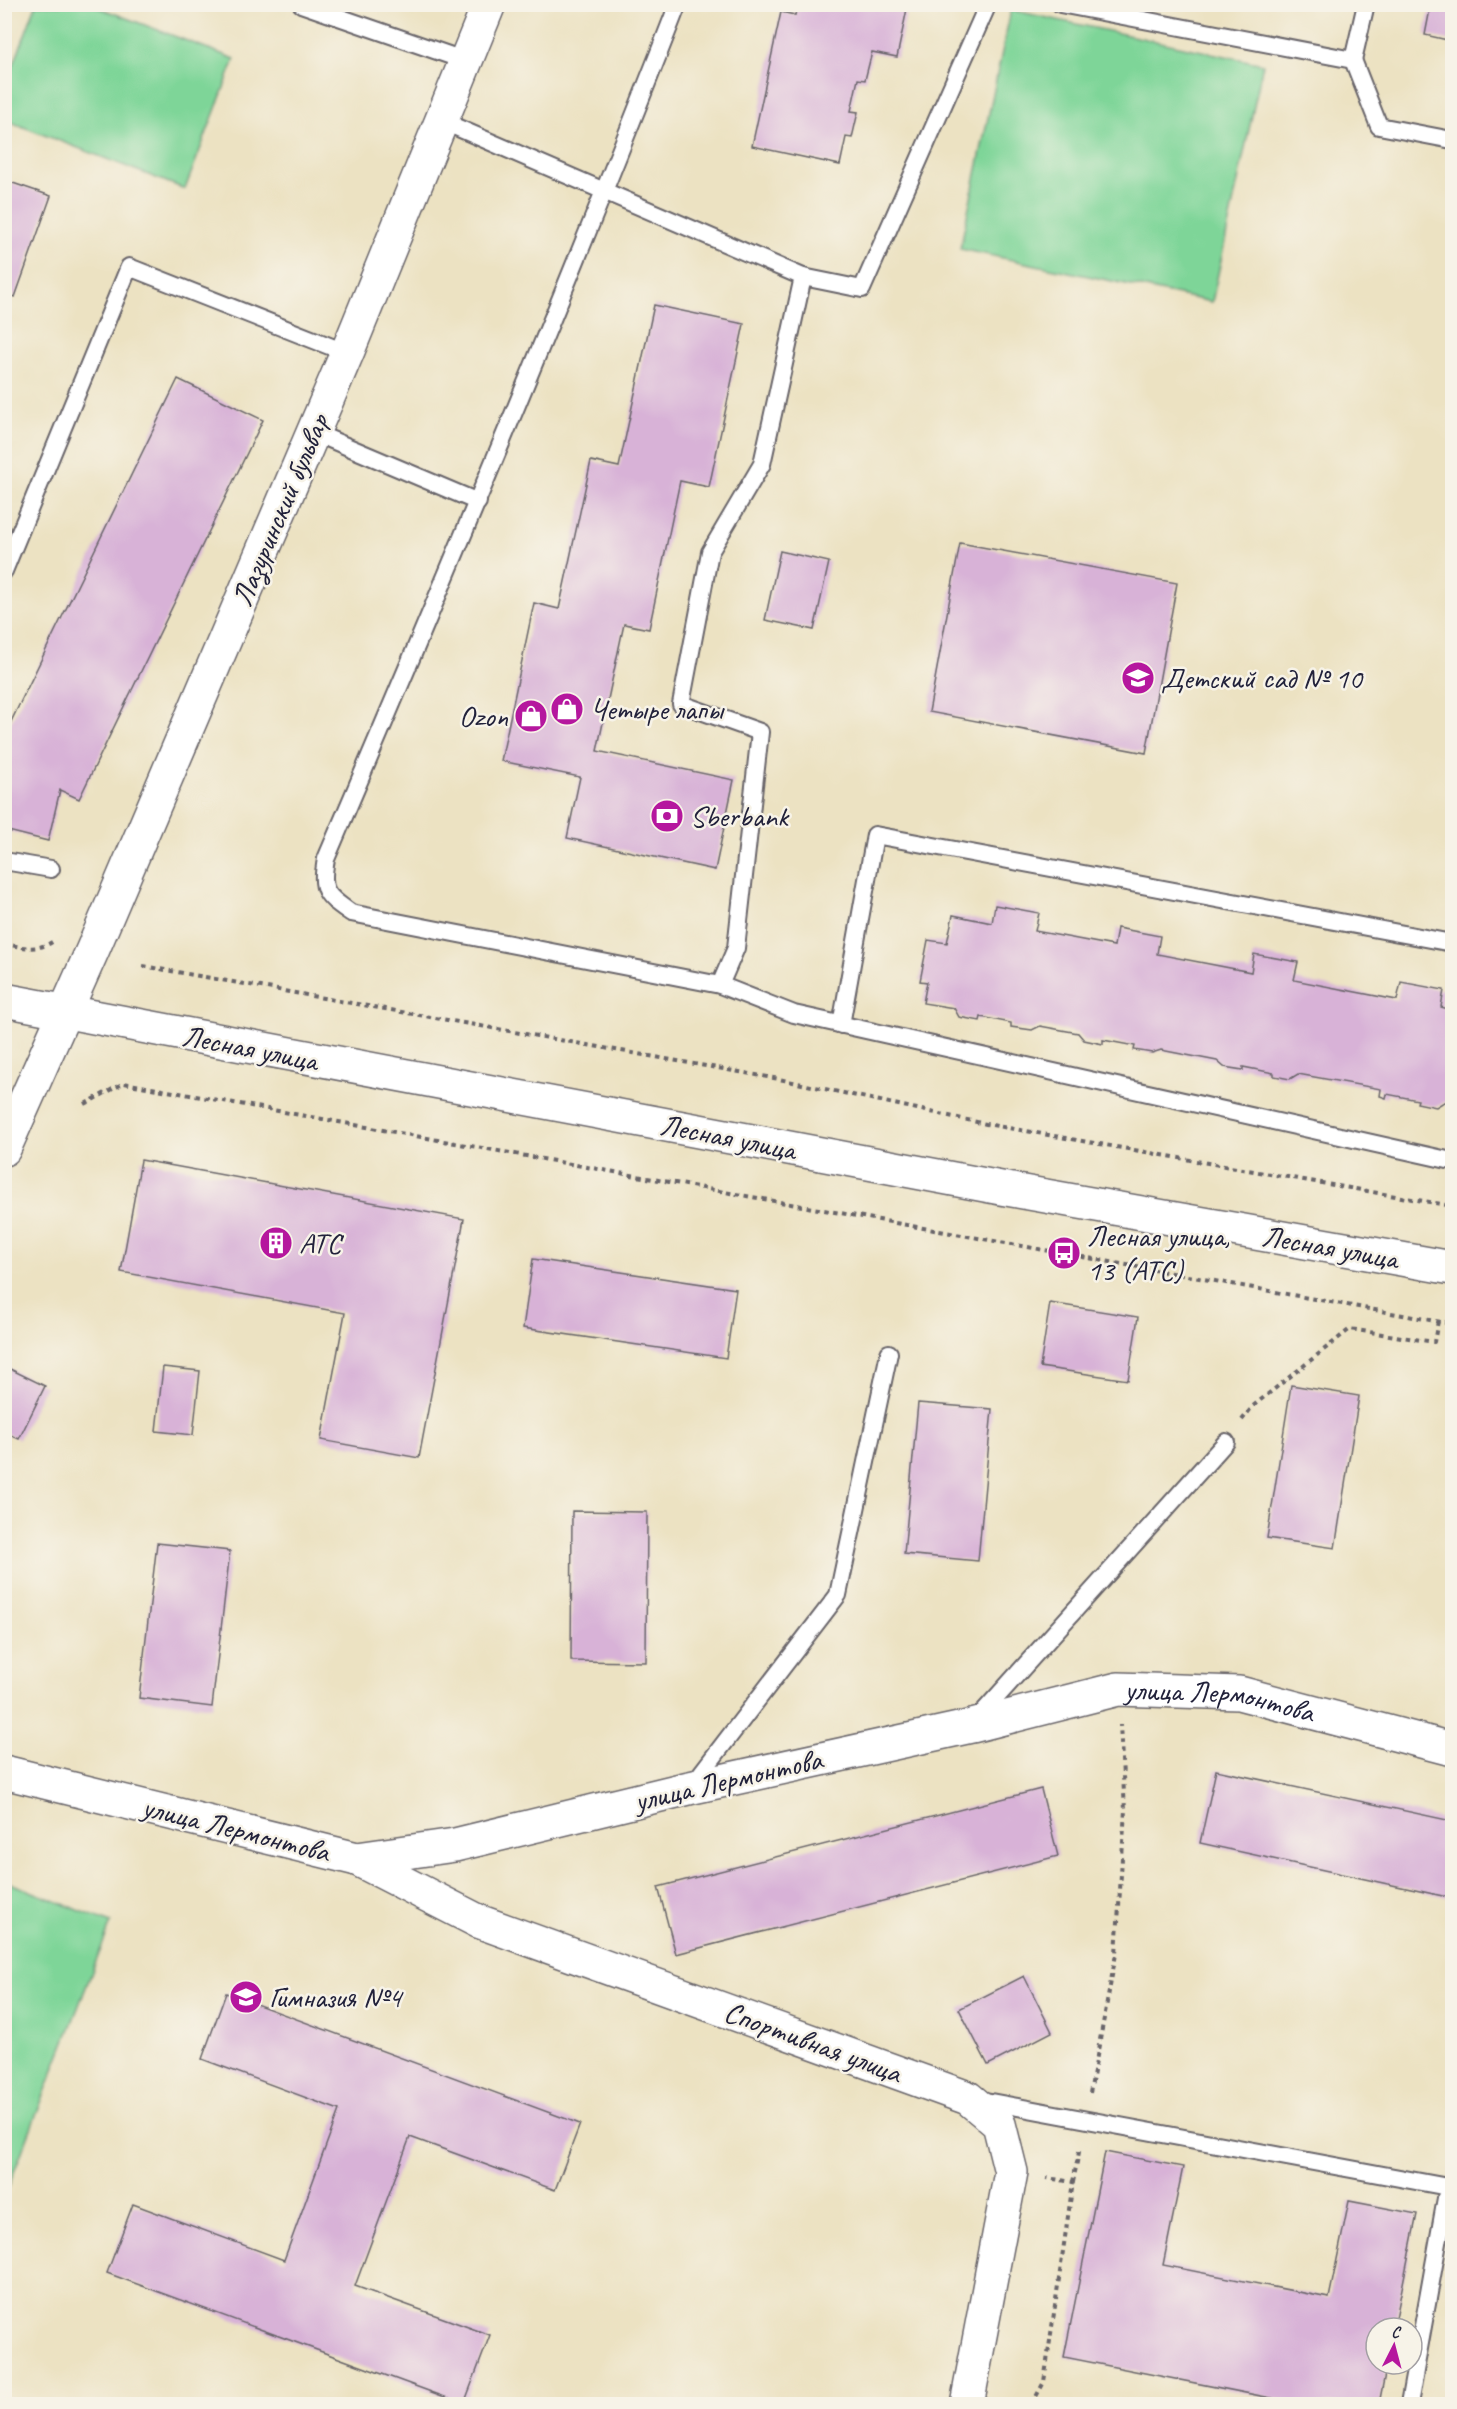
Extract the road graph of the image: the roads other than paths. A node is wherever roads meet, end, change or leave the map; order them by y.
1 (301, 4) edge
2 (489, 4) edge
3 (678, 4) edge
4 (988, 4) edge
5 (1060, 4) edge
6 (1366, 4) edge
7 (466, 60) junction
8 (1353, 60) junction
9 (442, 121) junction
10 (1452, 140) edge
11 (605, 192) junction
12 (803, 277) junction
13 (347, 353) junction
14 (313, 432) junction
15 (478, 502) junction
16 (4, 570) edge
17 (4, 861) edge
18 (51, 869) dead end
19 (1452, 943) edge
20 (720, 985) junction
21 (4, 1000) edge
22 (64, 1013) junction
23 (841, 1025) junction
24 (4, 1149) edge
25 (1452, 1161) edge
26 (1452, 1268) edge
27 (889, 1353) dead end
28 (1226, 1442) road end
29 (972, 1726) junction
30 (1452, 1749) edge
31 (4, 1772) edge
32 (689, 1788) junction
33 (357, 1859) junction
34 (968, 2097) junction
35 (967, 2404) edge
36 (1409, 2404) edge

1 - 7 lane
2 - 7 street, Лазуринский бульвар
3 - 11 lane
4 - 12 lane
5 - 8 lane
6 - 8 lane
7 - 9 street, Лазуринский бульвар
8 - 10 lane
9 - 11 lane
9 - 13 street, Лазуринский бульвар
11 - 12 lane
11 - 15 lane
12 - 20 lane
13 - 14 street, Лазуринский бульвар
13 - 16 lane
14 - 15 lane
14 - 22 street, Лазуринский бульвар
15 - 20 lane
17 - 18 lane
19 - 23 lane
20 - 23 lane
21 - 22 street, Лесная улица
22 - 24 street
22 - 26 street, Лесная улица
23 - 25 lane
27 - 32 lane
28 - 29 lane
29 - 30 street, улица Лермонтова
29 - 32 street, улица Лермонтова
31 - 33 street, улица Лермонтова
32 - 33 street, улица Лермонтова
33 - 34 street, Спортивная улица
34 - 35 street, Спортивная улица
34 - 36 lane

